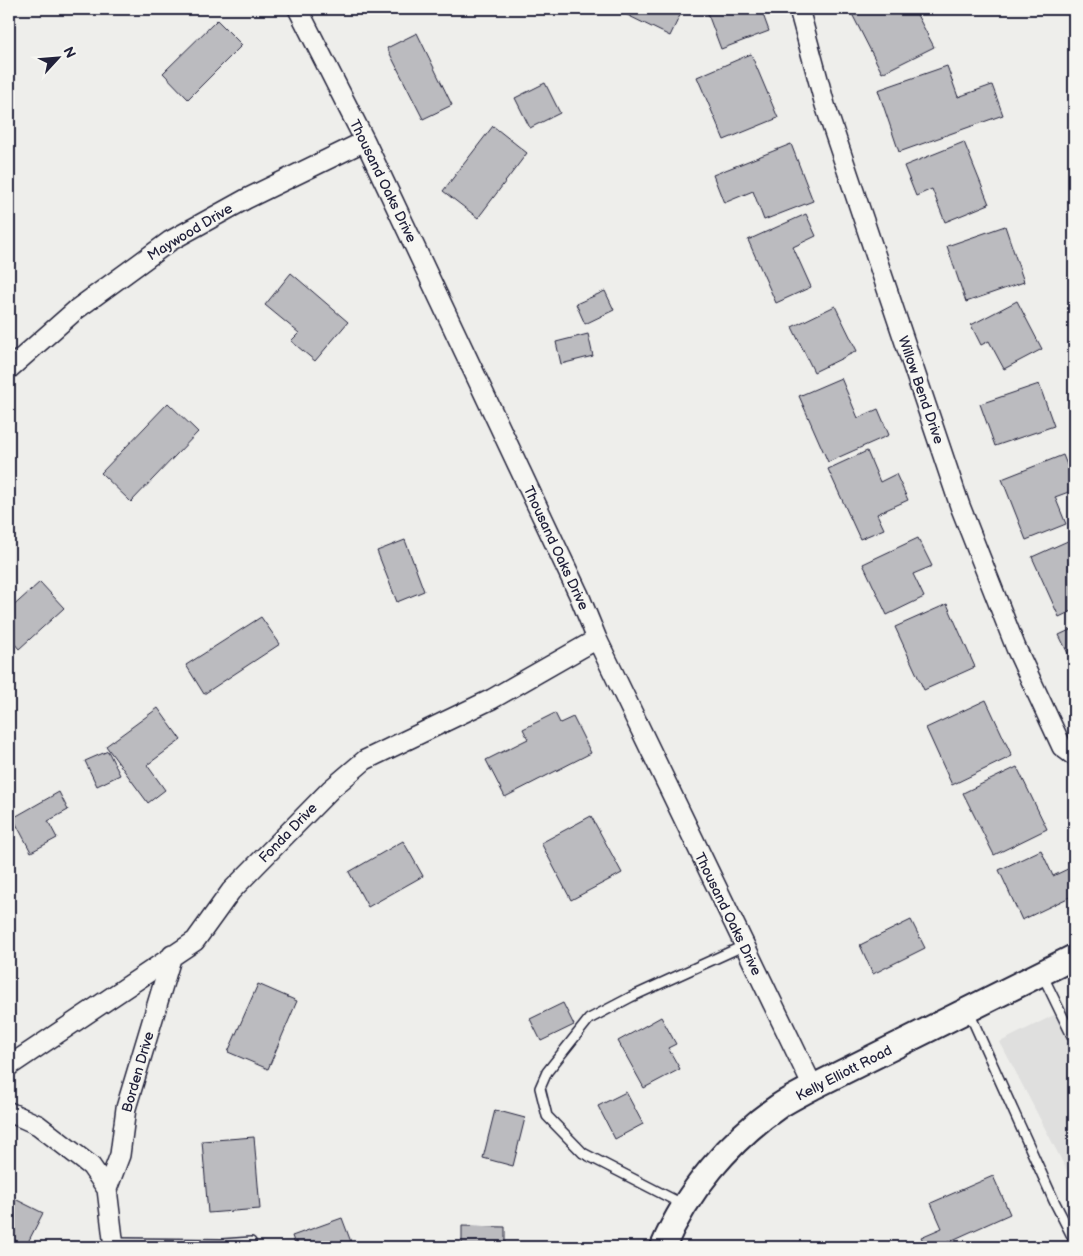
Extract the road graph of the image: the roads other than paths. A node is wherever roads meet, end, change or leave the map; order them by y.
1 (298, 9) edge
2 (799, 9) edge
3 (365, 141) junction
4 (9, 369) edge
5 (597, 639) junction
6 (1074, 756) edge
7 (743, 946) junction
8 (172, 955) junction
9 (1074, 957) edge
10 (1042, 974) junction
11 (968, 1010) junction
12 (1074, 1038) edge
13 (9, 1066) edge
14 (812, 1087) junction
15 (9, 1112) edge
16 (107, 1189) junction
17 (685, 1206) junction
18 (1074, 1240) edge
19 (251, 1242) dead end
20 (114, 1245) edge
21 (663, 1247) edge

1 - 3 street, Thousand Oaks Drive
2 - 6 street, Willow Bend Drive
3 - 4 street, Maywood Drive
3 - 5 street, Thousand Oaks Drive
5 - 7 street, Thousand Oaks Drive
5 - 8 street, Fonda Drive
7 - 14 street, Thousand Oaks Drive
7 - 17 lane
8 - 13 street, Fonda Drive
8 - 16 street, Borden Drive
9 - 10 street, Kelly Elliott Road
10 - 11 street, Kelly Elliott Road
10 - 12 lane
11 - 14 street, Kelly Elliott Road
11 - 18 lane
14 - 17 street, Kelly Elliott Road
15 - 16 street, Borden Drive
16 - 20 street, Borden Drive
17 - 21 street, Kelly Elliott Road
19 - 20 lane

